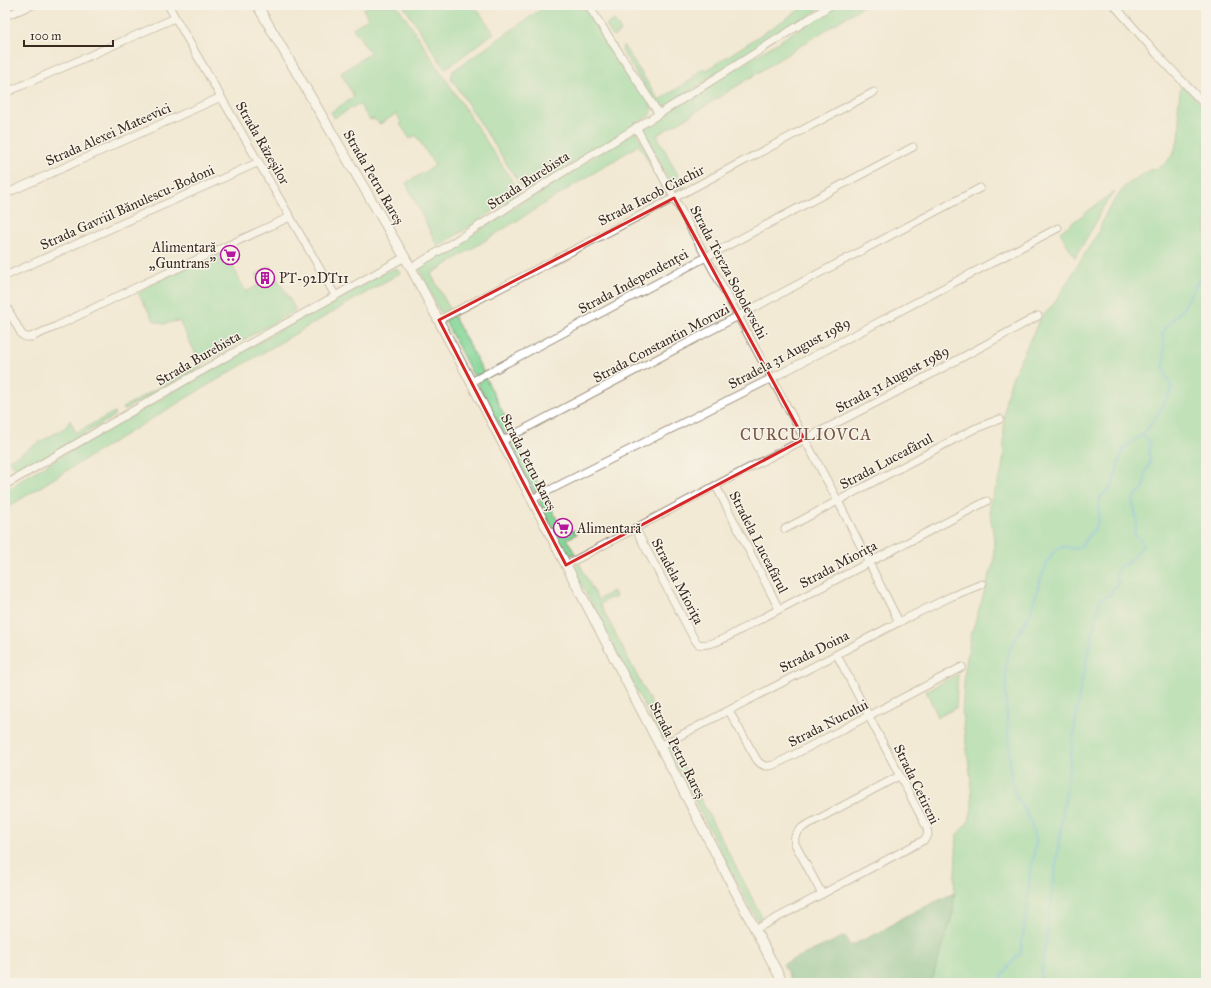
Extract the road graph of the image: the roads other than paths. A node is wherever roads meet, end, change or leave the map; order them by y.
1 (32, 5) edge
2 (168, 5) edge
3 (257, 5) edge
4 (588, 5) edge
5 (831, 5) edge
6 (1114, 5) edge
7 (18, 8) edge
8 (5, 16) edge
9 (175, 18) junction
10 (874, 92) dead end
11 (5, 93) edge
12 (221, 98) junction
13 (1206, 106) edge
14 (659, 114) junction
15 (636, 127) junction
16 (913, 147) dead end
17 (259, 162) junction
18 (980, 188) dead end
19 (5, 194) edge
20 (674, 198) junction
21 (290, 217) junction
22 (1058, 228) dead end
23 (405, 257) junction
24 (706, 258) junction
25 (411, 268) junction
26 (5, 276) edge
27 (335, 295) junction
28 (5, 304) edge
29 (738, 316) junction
30 (1038, 316) dead end
31 (439, 320) junction
32 (772, 378) junction
33 (471, 382) junction
34 (1000, 419) dead end
35 (804, 439) junction
36 (502, 441) junction
37 (5, 486) edge
38 (716, 486) junction
39 (532, 499) junction
40 (838, 501) junction
41 (986, 501) dead end
42 (635, 528) junction
43 (785, 529) dead end
44 (869, 562) junction
45 (566, 565) junction
46 (982, 584) dead end
47 (779, 609) junction
48 (899, 622) junction
49 (700, 645) joint
50 (837, 655) junction
51 (962, 667) dead end
52 (728, 711) junction
53 (869, 716) junction
54 (660, 746) junction
55 (899, 776) junction
56 (822, 894) junction
57 (756, 929) junction
58 (783, 983) edge

1 - 7 street
2 - 9 street, Strada Răzeşilor
3 - 23 main road, Strada Petru Rareș
4 - 14 street
5 - 14 street, Strada Burebista
6 - 13 street
7 - 8 street
9 - 11 street
9 - 12 street, Strada Răzeşilor
10 - 20 street, Strada Iacob Ciachir
12 - 17 street, Strada Răzeşilor
12 - 19 street, Strada Alexei Mateevici
14 - 15 street, Strada Burebista
15 - 20 street, Strada Tereza Sobolevschi
15 - 25 street, Strada Burebista
16 - 24 street, Strada Independenței
17 - 21 street, Strada Răzeşilor
17 - 26 street, Strada Gavriil Bănulescu-Bodoni
18 - 29 street, Strada Constantin Moruzi
20 - 24 street, Strada Tereza Sobolevschi
20 - 31 street, Strada Iacob Ciachir
21 - 27 street, Strada Răzeşilor
21 - 28 street
22 - 32 street, Stradela 31 August 1989
23 - 25 main road, Strada Petru Rareș
23 - 27 street, Strada Burebista
24 - 29 street, Strada Tereza Sobolevschi
24 - 33 street, Strada Independenței
25 - 31 main road, Strada Petru Rareș
27 - 37 street, Strada Burebista
29 - 32 street, Strada Tereza Sobolevschi
29 - 36 street, Strada Constantin Moruzi
30 - 35 street, Strada 31 August 1989
31 - 33 main road, Strada Petru Rareș
32 - 35 street, Strada Tereza Sobolevschi
32 - 39 street, Stradela 31 August 1989
33 - 36 main road, Strada Petru Rareș
34 - 40 street, Strada Luceafărul
35 - 38 street, Strada 31 August 1989
35 - 40 street, Strada Tereza Sobolevschi
36 - 39 main road, Strada Petru Rareș
38 - 42 street, Strada 31 August 1989
38 - 47 street, Stradela Luceafărul
39 - 45 main road, Strada Petru Rareș
40 - 43 street, Strada Luceafărul
40 - 44 street, Strada Tereza Sobolevschi
41 - 44 street, Strada Miorița
42 - 45 street, Strada 31 August 1989
42 - 49 street, Stradela Miorița
44 - 47 street, Strada Miorița
44 - 48 street, Strada Tereza Sobolevschi
45 - 54 main road, Strada Petru Rareș
46 - 48 street, Strada Doina
47 - 49 street, Strada Miorița
48 - 50 street, Strada Doina
50 - 52 street, Strada Doina
50 - 53 street, Strada Cetireni
51 - 53 street, Strada Nucului
52 - 53 street, Strada Nucului
52 - 54 street, Strada Doina
53 - 55 street, Strada Cetireni
54 - 57 main road, Strada Petru Rareș
55 - 56 street
55 - 56 street, Strada Cetireni
56 - 57 street, Strada Cetireni
57 - 58 main road, Strada Petru Rareș

